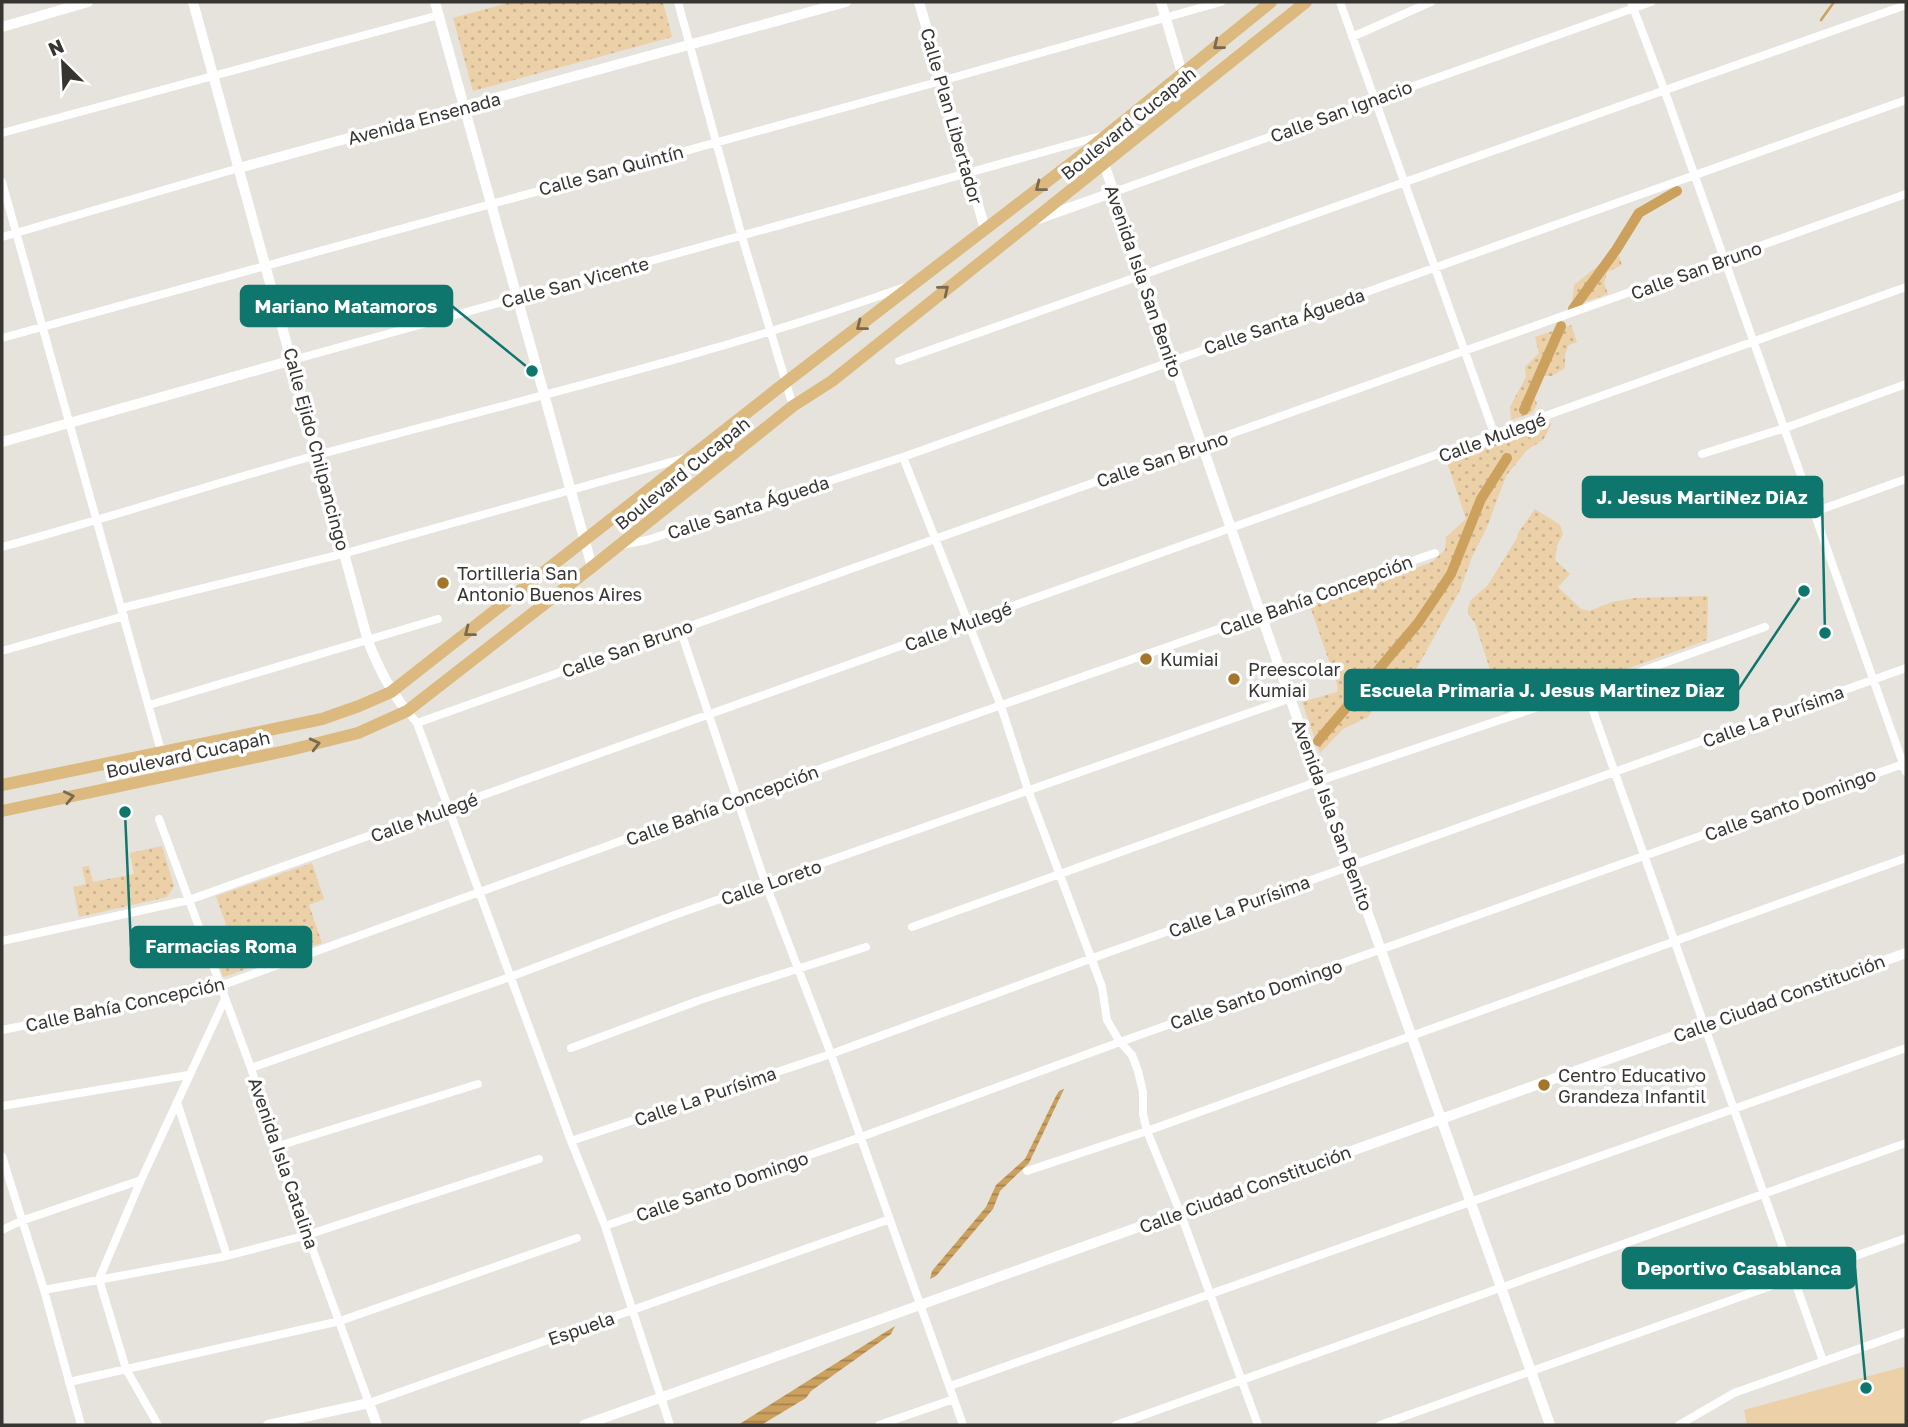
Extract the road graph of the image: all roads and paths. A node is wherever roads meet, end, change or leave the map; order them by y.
1 (88, 2) edge
2 (193, 2) edge
3 (435, 2) edge
4 (678, 2) edge
5 (846, 2) edge
6 (919, 2) edge
7 (1161, 2) edge
8 (1221, 2) edge
9 (1271, 2) edge
10 (1306, 2) edge
11 (1340, 2) edge
12 (1431, 2) edge
13 (1651, 2) edge
14 (1632, 5) edge
15 (1906, 5) edge
16 (439, 15) junction
17 (1166, 18) junction
18 (2, 27) edge
19 (1352, 37) junction
20 (690, 46) junction
21 (1181, 74) junction
22 (214, 77) junction
23 (942, 80) junction
24 (1664, 89) junction
25 (1189, 97) junction
26 (1374, 99) junction
27 (1906, 100) edge
28 (464, 107) junction
29 (2, 133) edge
30 (1107, 135) junction
31 (715, 142) junction
32 (1104, 164) junction
33 (239, 169) junction
34 (968, 173) junction
35 (1695, 176) junction
36 (2, 182) edge
37 (1404, 184) junction
38 (1114, 192) junction
39 (1906, 194) edge
40 (491, 202) junction
41 (1031, 222) junction
42 (985, 229) junction
43 (16, 233) junction
44 (2, 237) edge
45 (742, 237) junction
46 (1724, 260) junction
47 (266, 264) junction
48 (1434, 268) junction
49 (1143, 274) junction
50 (918, 282) junction
51 (1906, 287) edge
52 (517, 297) junction
53 (43, 327) junction
54 (772, 332) junction
55 (2, 338) edge
56 (1753, 343) junction
57 (1464, 351) junction
58 (820, 358) junction
59 (293, 360) junction
60 (1171, 361) junction
61 (899, 362) dead end
62 (832, 381) junction
63 (786, 382) junction
64 (1906, 384) edge
65 (545, 395) junction
66 (793, 406) junction
67 (70, 425) junction
68 (1785, 428) junction
69 (1495, 436) junction
70 (2, 442) edge
71 (1201, 445) junction
72 (1702, 454) dead end
73 (318, 455) junction
74 (691, 456) junction
75 (903, 457) junction
76 (1906, 479) edge
77 (571, 491) junction
78 (1814, 512) junction
79 (97, 521) junction
80 (1230, 530) junction
81 (937, 538) junction
82 (585, 540) junction
83 (619, 546) junction
84 (2, 547) edge
85 (346, 553) junction
86 (1435, 553) dead end
87 (592, 567) junction
88 (123, 612) junction
89 (1261, 615) junction
90 (438, 619) dead end
91 (968, 622) junction
92 (1765, 627) dead end
93 (680, 629) junction
94 (368, 641) junction
95 (2, 651) edge
96 (1906, 668) edge
97 (1874, 680) junction
98 (1586, 691) junction
99 (391, 692) junction
100 (1291, 698) junction
101 (149, 705) junction
102 (1001, 706) junction
103 (407, 711) junction
104 (710, 716) junction
105 (417, 723) junction
106 (162, 752) junction
107 (1905, 766) edge
108 (1614, 772) junction
109 (168, 776) junction
110 (1319, 781) junction
111 (2, 785) edge
112 (1028, 790) junction
113 (738, 799) junction
114 (448, 808) junction
115 (2, 811) edge
116 (159, 818) dead end
117 (1644, 856) junction
118 (1906, 858) edge
119 (1351, 866) junction
120 (1060, 874) junction
121 (766, 885) junction
122 (481, 893) junction
123 (189, 900) junction
124 (912, 927) dead end
125 (2, 941) edge
126 (1674, 942) junction
127 (866, 947) dead end
128 (1381, 950) junction
129 (1906, 953) edge
130 (1090, 958) junction
131 (798, 968) junction
132 (510, 977) junction
133 (220, 986) junction
134 (225, 999) junction
135 (1704, 1025) junction
136 (2, 1030) edge
137 (1411, 1035) junction
138 (1121, 1042) junction
139 (571, 1048) dead end
140 (1906, 1048) edge
141 (831, 1054) junction
142 (251, 1068) junction
143 (188, 1076) junction
144 (478, 1084) dead end
145 (177, 1102) junction
146 (2, 1106) edge
147 (1734, 1110) junction
148 (1442, 1119) junction
149 (1147, 1131) junction
150 (860, 1137) junction
151 (571, 1141) junction
152 (1906, 1143) edge
153 (275, 1147) junction
154 (2, 1156) edge
155 (539, 1159) dead end
156 (1027, 1171) dead end
157 (141, 1180) junction
158 (1764, 1194) junction
159 (1472, 1203) junction
160 (1180, 1212) junction
161 (890, 1219) junction
162 (21, 1221) junction
163 (605, 1226) junction
164 (2, 1230) edge
165 (307, 1235) junction
166 (577, 1238) dead end
167 (1906, 1238) edge
168 (227, 1256) junction
169 (1794, 1278) junction
170 (99, 1279) junction
171 (1502, 1287) junction
172 (44, 1290) junction
173 (1210, 1295) junction
174 (920, 1305) junction
175 (633, 1310) junction
176 (340, 1321) junction
177 (1906, 1332) edge
178 (1824, 1361) junction
179 (126, 1369) junction
180 (1533, 1371) junction
181 (1242, 1380) junction
182 (69, 1382) junction
183 (950, 1386) junction
184 (661, 1398) junction
185 (954, 1399) junction
186 (369, 1403) junction
187 (81, 1425) edge
188 (158, 1425) edge
189 (268, 1425) edge
190 (377, 1425) edge
191 (584, 1425) edge
192 (670, 1425) edge
193 (878, 1425) edge
194 (964, 1425) edge
195 (1116, 1425) edge
196 (1258, 1425) edge
197 (1380, 1425) edge
198 (1550, 1425) edge
199 (1679, 1425) edge

1 - 18 street
2 - 22 street, Calle Ejido Chilpancingo
3 - 16 street
4 - 20 street
5 - 20 street, Avenida Ensenada
6 - 23 street, Calle Plan Libertador
7 - 17 street
8 - 17 street, Calle San Quintín
9 -> 21 main road, Boulevard Cucapah
10 - 25 main road, Boulevard Cucapah
11 - 19 street
12 - 19 street
13 - 14 street, Calle San Ignacio
14 - 24 street
14 - 26 street, Calle San Ignacio
15 - 24 street
16 - 22 street
16 - 28 street
17 - 21 street
17 - 23 street, Calle San Quintín
19 - 26 street
20 - 28 street, Avenida Ensenada
20 - 31 street
21 - 25 street
21 - 30 main road, Boulevard Cucapah
22 - 29 street
22 - 33 street, Calle Ejido Chilpancingo
23 - 31 street, Calle San Quintín
23 - 34 street, Calle Plan Libertador
24 - 35 street
24 - 37 street
25 - 32 main road, Boulevard Cucapah
26 - 37 street
26 - 38 street, Calle San Ignacio
27 - 35 street, Calle Santa Águeda
28 - 33 street, Avenida Ensenada
28 - 40 street
30 - 34 street, Calle San Vicente
30 -> 42 main road, Boulevard Cucapah
31 - 40 street, Calle San Quintín
31 - 45 street
32 - 38 main road, Avenida Isla San Benito
32 - 41 main road, Boulevard Cucapah
33 - 43 street, Avenida Ensenada
33 - 47 street, Calle Ejido Chilpancingo
34 - 42 street, Calle Plan Libertador
34 - 45 street, Calle San Vicente
35 - 46 street
35 - 48 street, Calle Santa Águeda
36 - 43 street
37 - 48 street
37 - 49 street
38 - 41 main road, Calle San Ignacio
38 - 49 main road, Avenida Isla San Benito
39 - 46 street, Calle San Bruno
40 - 47 street, Calle San Quintín
40 - 52 street
62 -> 41 main road, Boulevard Cucapah
42 - 50 main road, Boulevard Cucapah
43 - 44 street, Avenida Ensenada
43 - 53 street
45 - 52 street, Calle San Vicente
45 - 54 street
46 - 56 street
46 - 57 street, Calle San Bruno
47 - 53 street, Calle San Quintín
47 - 59 street, Calle Ejido Chilpancingo
48 - 57 street
48 - 60 street, Calle Santa Águeda
49 - 60 main road, Avenida Isla San Benito
49 - 61 street
50 - 54 street
50 -> 58 main road, Boulevard Cucapah
51 - 56 street, Calle Mulegé
52 - 59 street, Calle San Vicente
52 - 65 street
53 - 55 street, Calle San Quintín
53 - 67 street
54 - 63 street
54 - 65 street
56 - 68 street
56 - 69 street, Calle Mulegé
57 - 69 street
57 - 71 street, Calle San Bruno
58 - 62 main road
58 - 63 main road, Boulevard Cucapah
59 - 67 street, Calle San Vicente
59 - 73 street, Calle Ejido Chilpancingo
60 - 71 main road, Avenida Isla San Benito
60 - 75 street, Calle Santa Águeda
62 - 66 main road, Boulevard Cucapah
63 - 66 street
63 - 74 main road, Boulevard Cucapah
64 - 68 street
65 - 73 street
65 - 77 street
66 - 83 main road, Boulevard Cucapah
67 - 70 street, Calle San Vicente
67 - 79 street
68 - 72 street
68 - 78 street
69 - 80 street, Calle Mulegé
71 - 80 main road, Avenida Isla San Benito
71 - 81 street, Calle San Bruno
73 - 79 street
73 - 85 street, Calle Ejido Chilpancingo
74 - 77 street
74 - 82 main road, Boulevard Cucapah
75 - 81 street
75 - 83 street, Calle Santa Águeda
76 - 78 street
77 - 82 street
77 - 85 street
78 - 97 street
79 - 84 street
79 - 88 street
80 - 89 main road, Avenida Isla San Benito
80 - 91 street, Calle Mulegé
81 - 91 street
81 - 93 street, Calle San Bruno
82 - 87 street
82 -> 99 main road, Boulevard Cucapah
83 - 87 main road, Boulevard Cucapah
85 - 88 street
85 - 94 street, Calle Ejido Chilpancingo
86 - 89 street, Calle Bahía Concepción
87 - 103 main road, Boulevard Cucapah
88 - 95 street
88 - 101 street
89 - 100 main road, Avenida Isla San Benito
89 - 102 street, Calle Bahía Concepción
90 - 94 street
91 - 102 street
91 - 104 street, Calle Mulegé
92 - 98 street
93 - 104 street
93 - 105 street, Calle San Bruno
94 - 99 street, Calle Ejido Chilpancingo
94 - 101 street
96 - 97 street, Calle La Purísima
97 - 107 street
97 - 108 street, Calle La Purísima
98 - 108 street
98 - 110 street
99 - 103 street, Calle Ejido Chilpancingo
99 - 106 main road, Boulevard Cucapah
100 - 110 main road, Avenida Isla San Benito
100 - 112 street, Calle Loreto
101 - 106 street
102 - 112 street
102 - 113 street, Calle Bahía Concepción
103 - 105 street
109 -> 103 main road, Boulevard Cucapah
104 - 113 street
104 - 114 street, Calle Mulegé
105 - 114 street
106 - 109 street
106 - 111 main road, Boulevard Cucapah
107 - 117 street, Calle Santo Domingo
108 - 117 street
108 - 119 street, Calle La Purísima
115 -> 109 main road, Boulevard Cucapah
110 - 119 main road, Avenida Isla San Benito
110 - 120 street
112 - 120 street
112 - 121 street, Calle Loreto
113 - 121 street
113 - 122 street, Calle Bahía Concepción
114 - 122 street
114 - 123 street, Calle Mulegé
116 - 123 street, Avenida Isla Catalina
117 - 126 street
117 - 128 street, Calle Santo Domingo
118 - 126 street
119 - 128 main road, Avenida Isla San Benito
119 - 130 street, Calle La Purísima
120 - 124 street
120 - 130 street
121 - 131 street
121 - 132 street, Calle Loreto
122 - 132 street
122 - 133 street, Calle Bahía Concepción
123 - 125 street, Calle Mulegé
123 - 133 street, Avenida Isla Catalina
126 - 135 street
126 - 137 street
127 - 131 street
128 - 137 main road, Avenida Isla San Benito
128 - 138 street, Calle Santo Domingo
129 - 135 street, Calle Ciudad Constitución
130 - 138 street
130 - 141 street, Calle La Purísima
131 - 139 street
131 - 141 street
132 - 142 street, Calle Loreto
132 - 151 street
133 - 134 street, Avenida Isla Catalina
133 - 136 street, Calle Bahía Concepción
134 - 142 street, Avenida Isla Catalina
134 - 143 street
135 - 147 street
135 - 148 street, Calle Ciudad Constitución
137 - 148 main road, Avenida Isla San Benito
137 - 149 street
138 - 149 street
138 - 150 street, Calle Santo Domingo
140 - 147 street
141 - 150 street
141 - 151 street, Calle La Purísima
142 - 153 street, Avenida Isla Catalina
143 - 145 street
143 - 146 street
144 - 153 street
145 - 157 street
145 - 168 street
147 - 158 street
147 - 159 street
148 - 159 main road, Avenida Isla San Benito
148 - 160 street, Calle Ciudad Constitución
149 - 156 street
149 - 160 street
150 - 161 street
150 - 163 street, Calle Santo Domingo
151 - 163 street
152 - 158 street
153 - 165 street, Avenida Isla Catalina
154 - 162 street
155 - 165 street
157 - 162 street
157 - 170 street
158 - 169 street
158 - 171 street
159 - 171 main road, Avenida Isla San Benito
159 - 173 street
160 - 173 street
160 - 174 street, Calle Ciudad Constitución
161 - 174 street
161 - 175 street, Espuela
162 - 164 street
162 - 172 street
163 - 175 street
165 - 168 street
165 - 176 street, Avenida Isla Catalina
166 - 176 street
167 - 169 street
168 - 170 street
169 - 178 street
169 - 180 street
170 - 172 street
170 - 179 street
171 - 180 main road, Avenida Isla San Benito
171 - 181 street
172 - 182 street
173 - 181 street
173 - 183 street
174 - 183 street
174 - 184 street, Calle Ciudad Constitución
175 - 184 street
175 - 186 street, Espuela
176 - 179 street
176 - 186 street, Avenida Isla Catalina
177 - 178 street
178 - 199 street
179 - 182 street
179 - 188 street
180 - 197 street
180 - 198 main road, Avenida Isla San Benito
181 - 195 street
181 - 196 street
182 - 187 street
183 - 185 street
184 - 191 street, Calle Ciudad Constitución
184 - 192 street
185 - 193 street
185 - 194 street
186 - 189 street, Espuela
186 - 190 street, Avenida Isla Catalina

